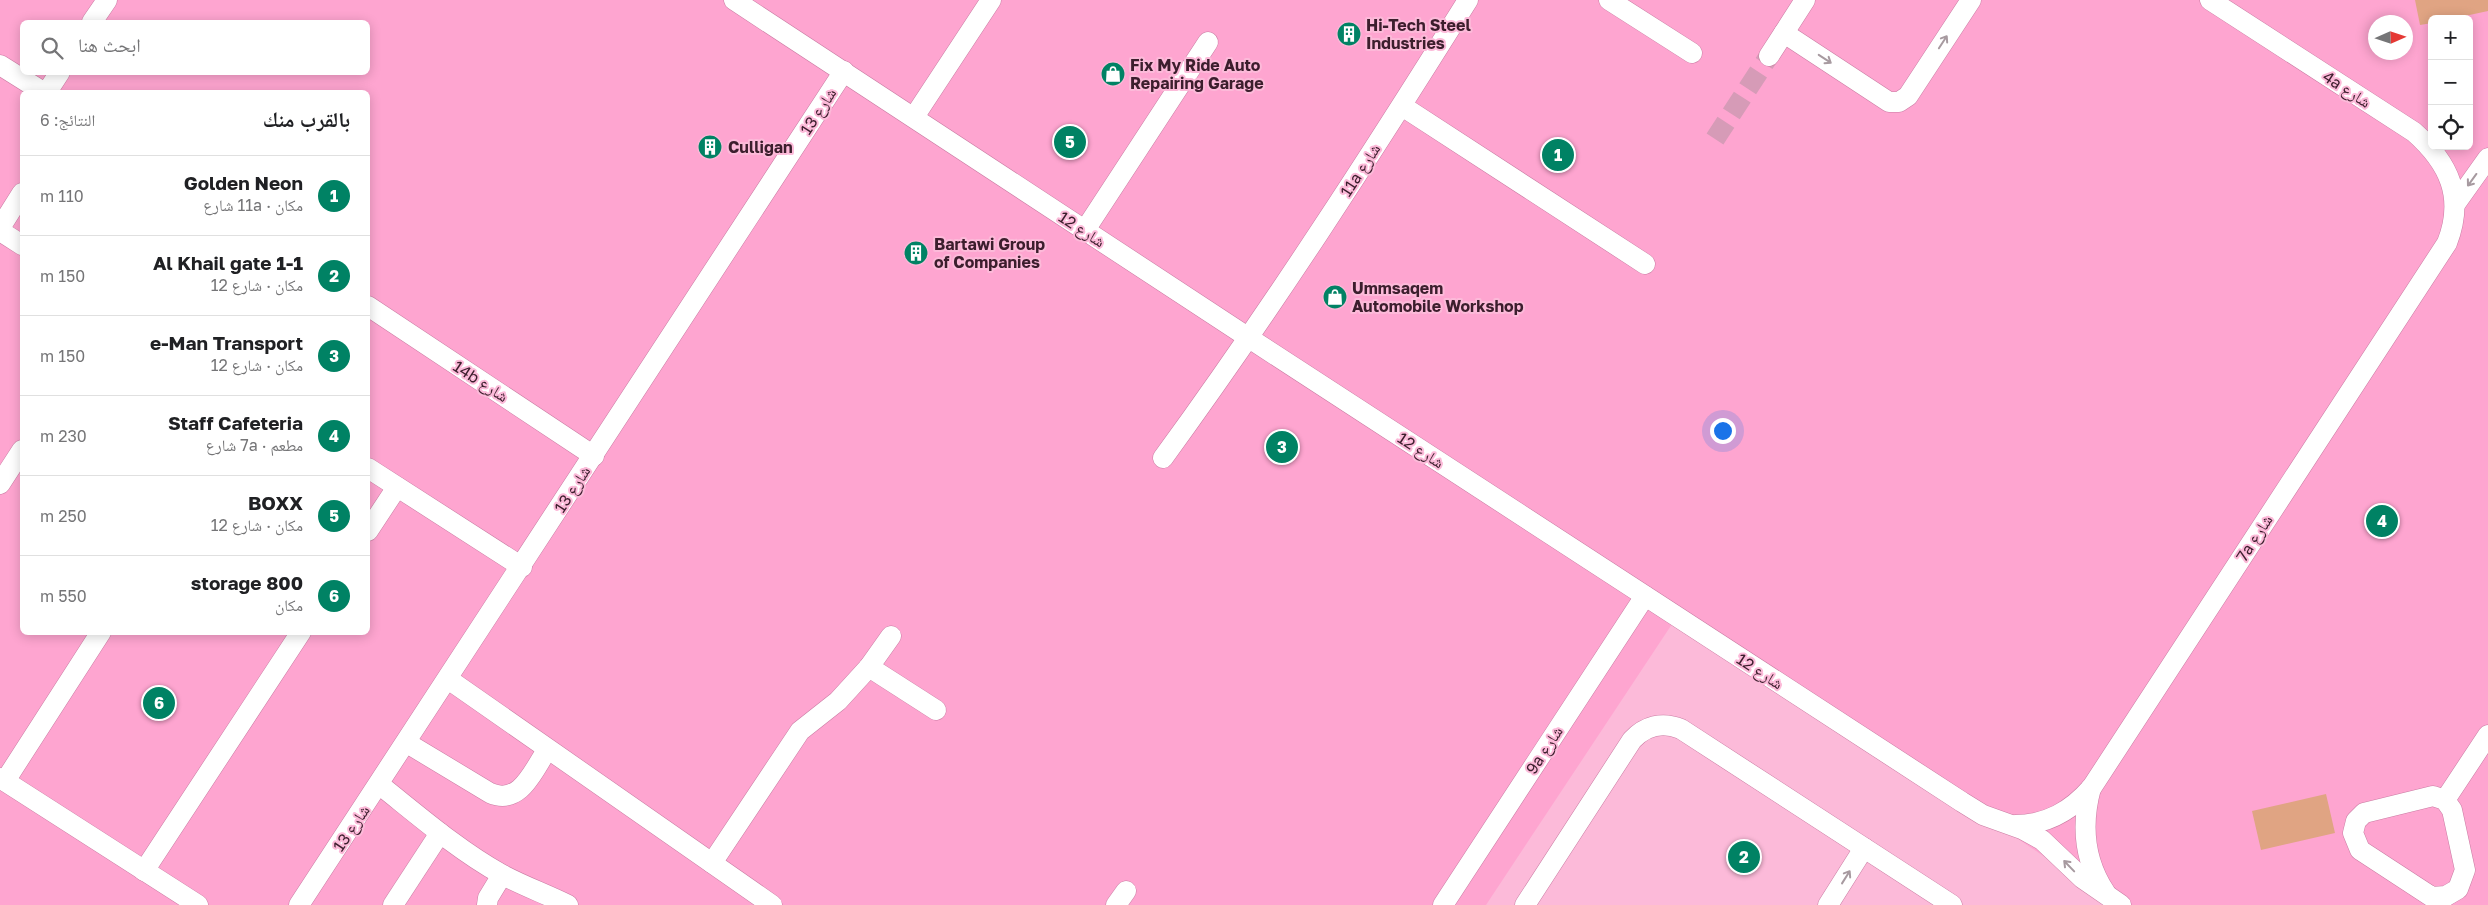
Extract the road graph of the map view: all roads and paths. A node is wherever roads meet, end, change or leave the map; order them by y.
1 (107, 0) edge
2 (734, 0) edge
3 (991, 0) edge
4 (1468, 0) edge
5 (1608, 0) edge
6 (1805, 0) edge
7 (1971, 0) edge
8 (2210, 0) edge
9 (93, 20) edge
10 (1784, 33) junction
11 (1208, 42) dead end
12 (1692, 53) dead end
13 (1769, 56) tunnel mouth
14 (0, 65) edge
15 (844, 71) junction
16 (58, 75) edge
17 (42, 90) edge
18 (46, 90) edge
19 (1402, 106) junction
20 (914, 118) junction
21 (2488, 158) edge
22 (20, 196) edge
23 (2456, 203) junction
24 (0, 229) edge
25 (1085, 230) junction
26 (20, 244) edge
27 (1645, 264) dead end
28 (370, 307) edge
29 (1249, 338) junction
30 (20, 453) edge
31 (594, 456) junction
32 (1163, 458) dead end
33 (370, 469) edge
34 (0, 484) edge
35 (397, 487) junction
36 (370, 528) edge
37 (522, 567) junction
38 (1645, 596) junction
39 (100, 635) edge
40 (299, 635) edge
41 (890, 636) dead end
42 (869, 667) junction
43 (448, 679) junction
44 (936, 710) dead end
45 (2488, 735) edge
46 (407, 744) junction
47 (547, 750) junction
48 (3, 779) edge
49 (380, 785) junction
50 (2092, 787) junction
51 (2445, 800) junction
52 (2008, 825) junction
53 (440, 832) junction
54 (1864, 848) junction
55 (712, 863) junction
56 (144, 871) junction
57 (502, 875) junction
58 (2114, 900) edge
59 (198, 905) edge
60 (299, 905) edge
61 (393, 905) edge
62 (487, 905) edge
63 (568, 905) edge
64 (772, 905) edge
65 (1443, 905) edge
66 (1525, 905) edge
67 (1828, 905) edge
68 (1952, 905) edge

1 - 9 street
2 - 15 street, شارع 12
3 - 20 street
4 - 19 street, 11a شارع
5 - 12 street
6 - 10 street
10 -> 7 street
8 - 23 street, 4a شارع
10 - 13 street
11 - 25 street
14 - 17 street
15 - 20 street, شارع 12
15 - 31 street, شارع 13
16 - 18 street
19 - 27 street
19 - 29 street, 11a شارع
20 - 25 street, شارع 12
21 -> 23 street
22 - 24 street
23 - 50 street, 7a شارع
24 - 26 street
25 - 29 street, شارع 12
28 - 31 street, 14b شارع
29 - 32 street, 11a شارع
29 - 38 street, شارع 12
30 - 34 street
31 - 37 street, شارع 13
33 - 35 street
35 - 36 street
35 - 37 street
37 - 43 street, شارع 13
38 - 52 street, شارع 12
38 - 65 street, 9a شارع
39 - 48 street
40 - 56 street
41 - 42 street
42 - 44 street
42 - 55 street
43 - 46 street, شارع 13
43 - 47 street
45 - 51 street
46 - 47 street
46 - 49 street, شارع 13
47 - 55 street
48 - 56 street
49 - 53 street
49 - 60 street, شارع 13
50 - 52 street, 7a شارع
50 - 58 street, شارع 12
51 - 51 street
58 -> 52 street, شارع 12
53 - 57 street
53 - 61 street
54 - 66 street
67 -> 54 street
54 - 68 street
55 - 64 street
56 - 59 street
57 - 62 street
57 - 63 street

